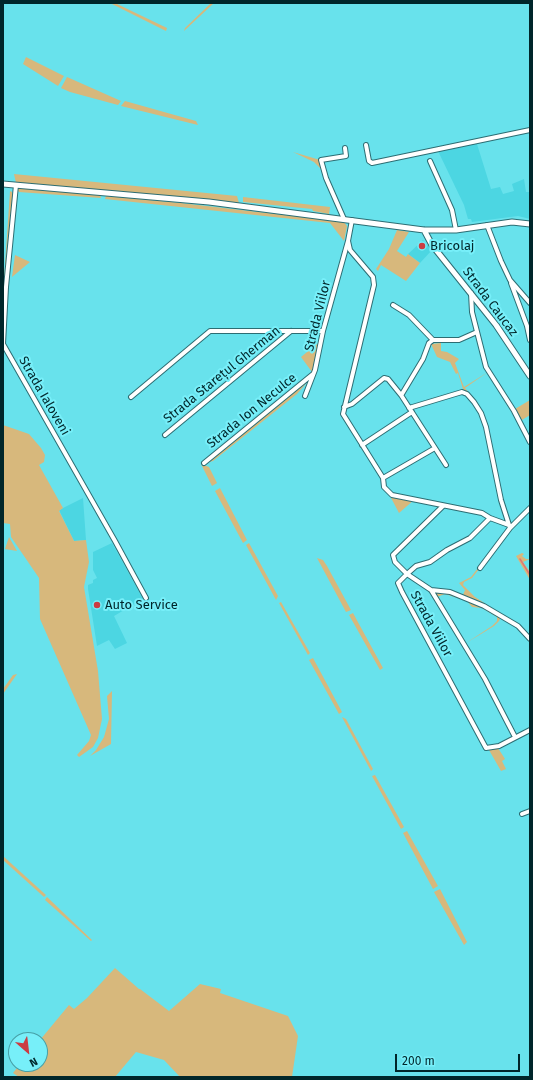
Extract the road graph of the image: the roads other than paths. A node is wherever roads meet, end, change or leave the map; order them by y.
1 (530, 130) edge
2 (366, 145) dead end
3 (345, 148) dead end
4 (430, 161) dead end
5 (3, 184) edge
6 (16, 185) junction
7 (344, 219) junction
8 (352, 220) junction
9 (530, 224) edge
10 (487, 225) junction
11 (424, 230) junction
12 (456, 230) junction
13 (348, 241) junction
14 (510, 280) junction
15 (471, 293) junction
16 (530, 303) edge
17 (393, 305) dead end
18 (292, 331) junction
19 (323, 331) junction
20 (477, 332) junction
21 (433, 340) junction
22 (530, 340) edge
23 (313, 374) junction
24 (530, 376) edge
25 (401, 395) junction
26 (305, 396) dead end
27 (131, 397) dead end
28 (344, 407) junction
29 (409, 408) junction
30 (412, 412) junction
31 (165, 435) dead end
32 (530, 442) edge
33 (362, 445) junction
34 (435, 448) junction
35 (204, 463) dead end
36 (446, 465) dead end
37 (383, 478) junction
38 (443, 506) junction
39 (530, 508) edge
40 (490, 518) junction
41 (509, 526) junction
42 (480, 568) dead end
43 (407, 574) junction
44 (431, 590) junction
45 (146, 598) dead end
46 (530, 639) edge
47 (530, 730) edge
48 (515, 737) junction
49 (530, 811) edge
50 (522, 814) dead end

1 - 2 street
3 - 7 street
4 - 12 street
5 - 6 street
6 - 7 street
6 - 45 street, Strada Ialoveni
7 - 8 street
8 - 11 street
8 - 13 street, Strada Viilor
9 - 10 street
10 - 12 street
10 - 14 street
11 - 12 street
11 - 15 street, Strada Caucaz
13 - 19 street, Strada Viilor
13 - 28 street
14 - 16 street
14 - 22 street
15 - 20 street
15 - 24 street, Strada Caucaz
17 - 21 street
18 - 19 street
18 - 27 street
18 - 31 street, Strada Starețul Gherman
19 - 23 street, Strada Viilor
20 - 21 street
20 - 32 street
21 - 25 street
23 - 26 street, Strada Viilor
23 - 35 street, Strada Ion Neculce
25 - 28 street
25 - 29 street
28 - 33 street
29 - 30 street
29 - 41 street
30 - 33 street
30 - 34 street
33 - 37 street
34 - 36 street
34 - 37 street
37 - 38 street
38 - 40 street
38 - 43 street
39 - 41 street
40 - 41 street
40 - 43 street
41 - 42 street
43 - 44 street, Strada Viilor
43 - 48 street, Strada Viilor
44 - 46 street
44 - 48 street, Strada Viilor
47 - 48 street, Strada Viilor
49 - 50 street

